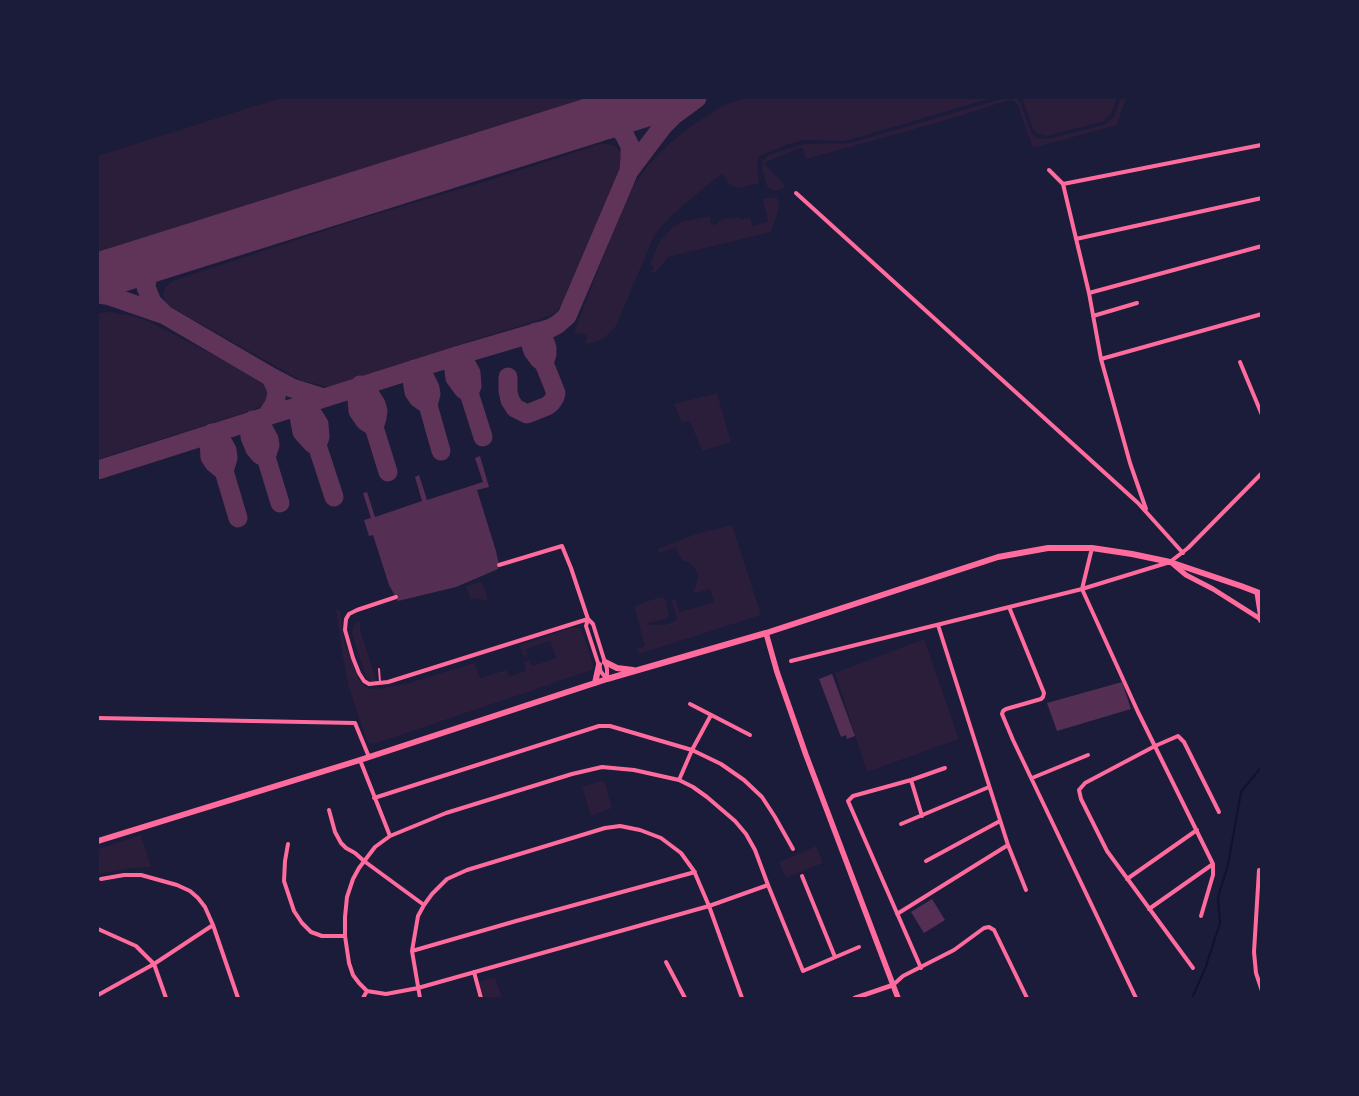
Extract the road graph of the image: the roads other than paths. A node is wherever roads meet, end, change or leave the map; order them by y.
1 (1262, 147) edge
2 (1049, 170) dead end
3 (1063, 184) junction
4 (796, 193) dead end
5 (1262, 198) edge
6 (1076, 239) junction
7 (1262, 246) edge
8 (1089, 293) junction
9 (1137, 303) dead end
10 (1262, 314) edge
11 (1093, 316) junction
12 (1101, 359) junction
13 (1240, 362) dead end
14 (1262, 415) edge
15 (1262, 474) edge
16 (1147, 512) junction
17 (1092, 548) junction
18 (1183, 552) junction
19 (1170, 562) junction
20 (499, 565) dead end
21 (1082, 589) junction
22 (1259, 593) edge
23 (396, 597) dead end
24 (1009, 607) junction
25 (588, 619) junction
26 (1261, 619) edge
27 (938, 625) junction
28 (766, 633) junction
29 (791, 661) dead end
30 (602, 663) junction
31 (379, 669) dead end
32 (637, 670) junction
33 (606, 679) junction
34 (595, 683) junction
35 (380, 684) junction
36 (690, 704) dead end
37 (710, 715) junction
38 (98, 718) edge
39 (750, 735) dead end
40 (1155, 746) junction
41 (692, 750) junction
42 (1088, 756) dead end
43 (369, 757) junction
44 (360, 760) junction
45 (945, 768) dead end
46 (1032, 778) junction
47 (679, 780) junction
48 (911, 780) junction
49 (989, 787) junction
50 (374, 798) junction
51 (329, 810) dead end
52 (1219, 812) dead end
53 (922, 816) junction
54 (1000, 821) junction
55 (901, 824) dead end
56 (1197, 830) junction
57 (390, 836) junction
58 (98, 841) edge
59 (288, 844) dead end
60 (1008, 846) junction
61 (793, 849) dead end
62 (364, 861) junction
63 (926, 861) dead end
64 (1213, 864) junction
65 (1259, 870) dead end
66 (694, 872) junction
67 (802, 876) dead end
68 (1127, 878) junction
69 (102, 879) dead end
70 (768, 884) junction
71 (1026, 890) dead end
72 (424, 905) junction
73 (708, 906) junction
74 (1149, 909) junction
75 (898, 914) junction
76 (1200, 916) dead end
77 (214, 925) junction
78 (98, 929) edge
79 (345, 936) junction
80 (859, 948) dead end
81 (412, 951) junction
82 (835, 957) junction
83 (666, 962) dead end
84 (154, 964) junction
85 (921, 968) junction
86 (1193, 968) dead end
87 (474, 972) junction
88 (893, 984) junction
89 (418, 988) junction
90 (367, 991) junction
91 (1262, 991) edge
92 (99, 996) edge
93 (166, 998) edge
94 (238, 998) edge
95 (363, 998) edge
96 (420, 998) edge
97 (481, 998) edge
98 (685, 998) edge
99 (742, 998) edge
100 (855, 998) edge
101 (898, 998) edge
102 (1027, 998) edge
103 (1136, 998) edge

1 - 3 street
2 - 3 street
3 - 6 street
4 - 16 street
5 - 6 street
6 - 8 street
7 - 8 street
8 - 11 street
9 - 11 street
10 - 12 street
11 - 12 street
12 - 16 street
13 - 14 street
15 - 18 street
16 - 18 street
17 - 19 main road
17 - 21 street
17 - 28 main road
18 - 19 street
19 - 21 street
19 - 22 main road
19 - 26 street
20 - 25 street
21 - 24 street
21 - 40 street
22 - 26 street
23 - 35 street
24 - 27 street
24 - 46 street
25 - 30 street
25 - 30 street
25 - 35 street
27 - 29 street
27 - 49 street
28 - 32 main road
28 - 88 main road
30 - 32 main road
30 - 33 street
30 - 34 main road
31 - 35 lane
32 - 33 main road
33 - 34 main road
34 - 43 main road
36 - 37 street
37 - 39 street
37 - 41 street
38 - 43 street
40 - 52 street
40 - 56 street
40 - 68 street
41 - 47 street
41 - 50 street
41 - 61 street
42 - 46 street
43 - 44 main road
44 - 50 street
44 - 58 main road
45 - 48 street
46 - 103 street
47 - 57 street
47 - 70 street
48 - 53 street
48 - 75 street
49 - 53 street
49 - 54 street
50 - 57 street
51 - 62 street
53 - 55 street
54 - 60 street
54 - 63 street
56 - 64 street
56 - 68 street
57 - 62 street
59 - 79 street
60 - 71 street
60 - 75 street
62 - 72 street
62 - 79 street
64 - 74 street
64 - 76 street
65 - 91 street
66 - 72 street
66 - 73 street
66 - 81 street
67 - 82 street
68 - 74 street
69 - 77 street
70 - 73 street
70 - 82 street
72 - 81 street
73 - 87 street
73 - 99 street
74 - 86 street
75 - 85 street
77 - 84 street
77 - 94 street
78 - 84 street
79 - 90 street
80 - 82 street
81 - 89 street
83 - 98 street
84 - 92 street
84 - 93 street
85 - 88 street
85 - 102 street
87 - 89 street
87 - 97 street
88 - 100 street
88 - 101 main road
89 - 90 street
89 - 96 street
90 - 95 street

